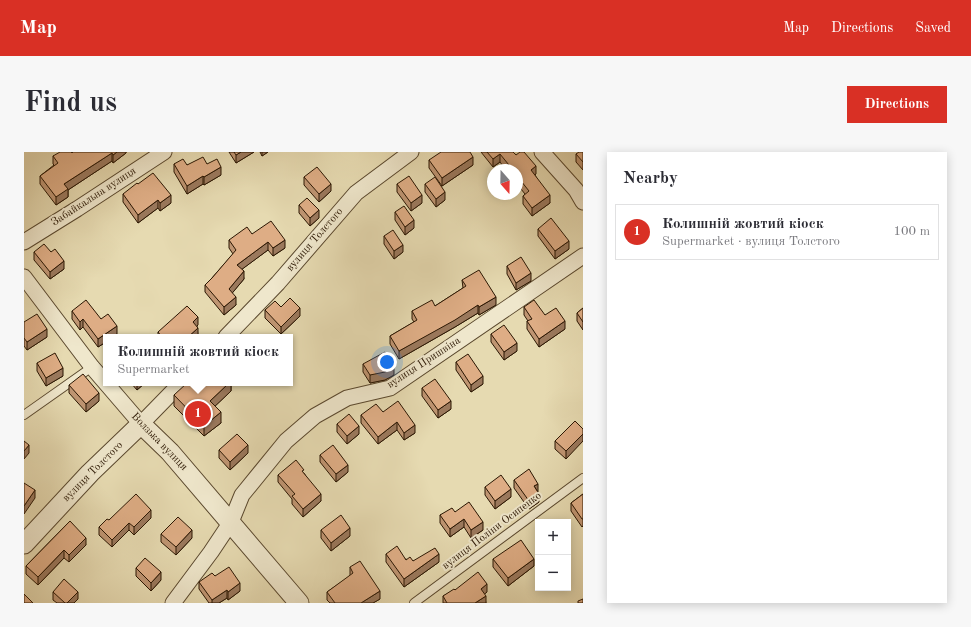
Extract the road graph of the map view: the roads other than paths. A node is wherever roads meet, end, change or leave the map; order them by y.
1 (164, 152) edge
2 (411, 152) edge
3 (542, 152) edge
4 (581, 193) edge
5 (24, 242) edge
6 (583, 256) edge
7 (24, 277) edge
8 (229, 334) edge
9 (92, 367) junction
10 (103, 380) edge
11 (108, 386) edge
12 (178, 386) edge
13 (24, 415) edge
14 (141, 424) junction
15 (583, 478) edge
16 (231, 522) junction
17 (24, 544) edge
18 (173, 603) edge
19 (299, 603) edge
20 (414, 603) edge

1 - 5 street, Забайкальна вулиця
2 - 8 street, вулиця Толстого
3 - 4 street
6 - 16 street, вулиця Пришвіна
7 - 9 street, Волзька вулиця
9 - 10 street, Волзька вулиця
9 - 13 lane
11 - 14 street, Волзька вулиця
12 - 14 street, вулиця Толстого
14 - 16 street, Волзька вулиця
14 - 17 street, вулиця Толстого
15 - 20 lane, вулиця Поліни Осипенко
16 - 18 street, вулиця Пришвіна
16 - 19 street, Волзька вулиця

